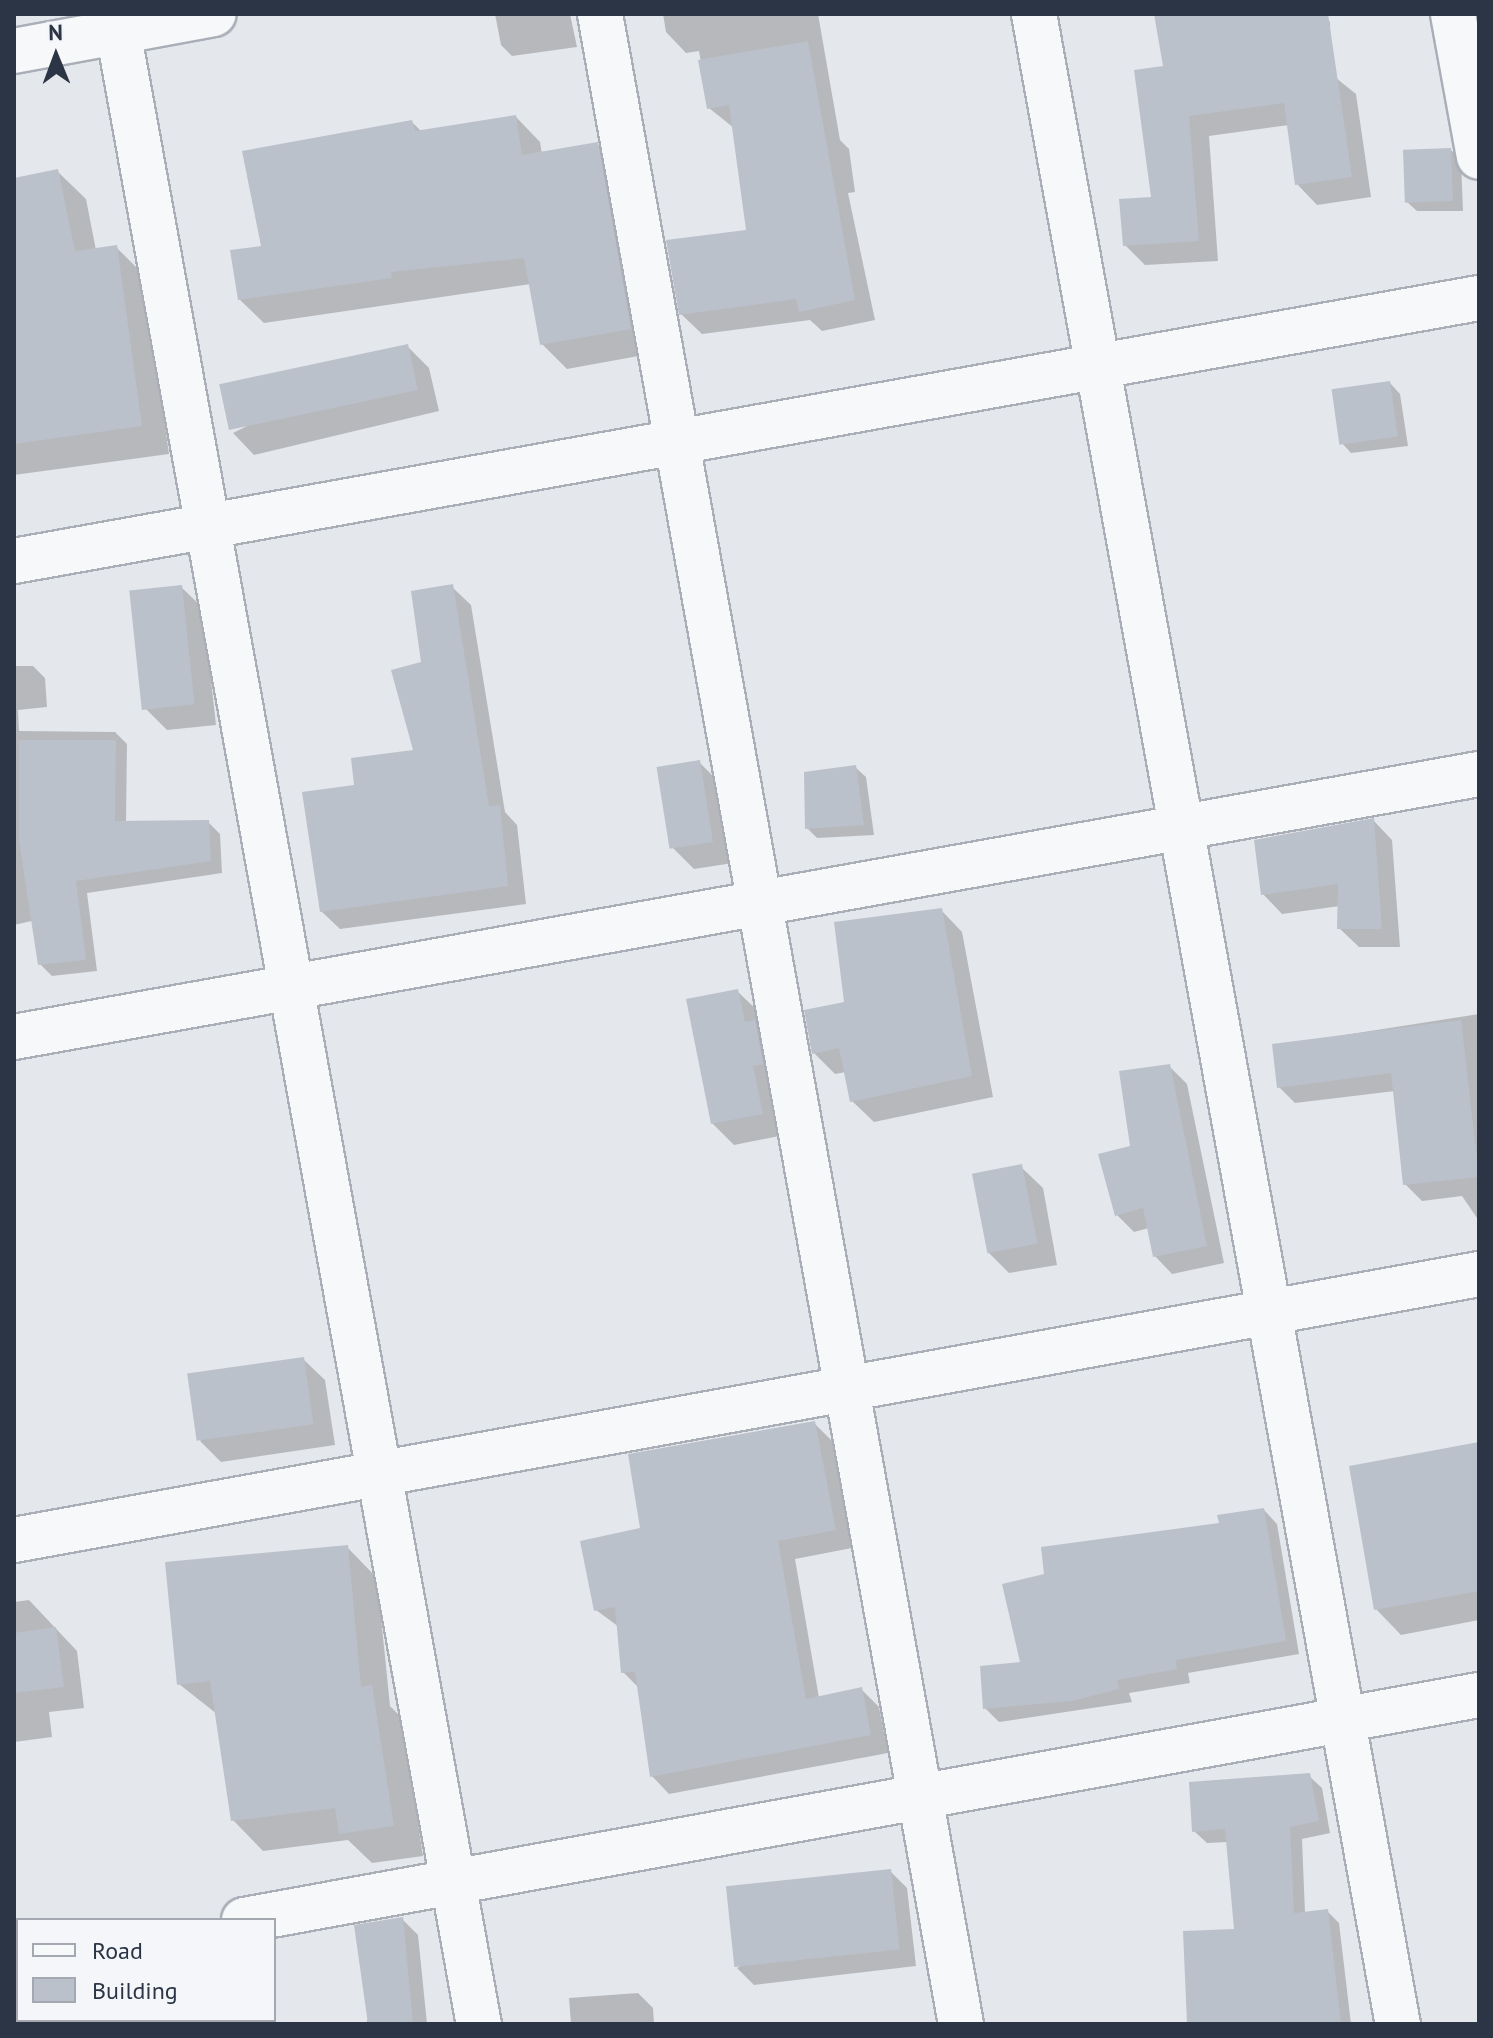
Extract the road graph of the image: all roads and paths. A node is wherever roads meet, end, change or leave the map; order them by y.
1 (214, 14) edge
2 (600, 14) edge
3 (1034, 14) edge
4 (1453, 14) edge
5 (117, 23) edge
6 (14, 51) edge
7 (1479, 157) edge
8 (1479, 298) edge
9 (1097, 367) junction
10 (676, 443) junction
11 (208, 527) junction
12 (14, 561) edge
13 (1479, 774) edge
14 (1181, 827) junction
15 (759, 903) junction
16 (291, 987) junction
17 (14, 1037) edge
18 (1479, 1274) edge
19 (1269, 1312) junction
20 (847, 1388) junction
21 (379, 1473) junction
22 (14, 1540) edge
23 (1479, 1695) edge
24 (1342, 1720) junction
25 (921, 1797) junction
26 (453, 1882) junction
27 (255, 1918) edge
28 (479, 2024) edge
29 (961, 2024) edge
30 (1398, 2024) edge

1 - 5 street
2 - 10 street
3 - 9 street
4 - 7 street
5 - 6 street
5 - 11 street
8 - 9 street
9 - 10 street
9 - 14 street
10 - 11 street
10 - 15 street
11 - 12 street
11 - 16 street
13 - 14 street
14 - 15 street
14 - 19 street
15 - 16 street
15 - 20 street
16 - 17 street
16 - 21 street
18 - 19 street
19 - 20 street
19 - 24 street
20 - 21 street
20 - 25 street
21 - 22 street
21 - 26 street
23 - 24 street
24 - 25 street
24 - 30 street
25 - 26 street
25 - 29 street
26 - 27 street
26 - 28 street

